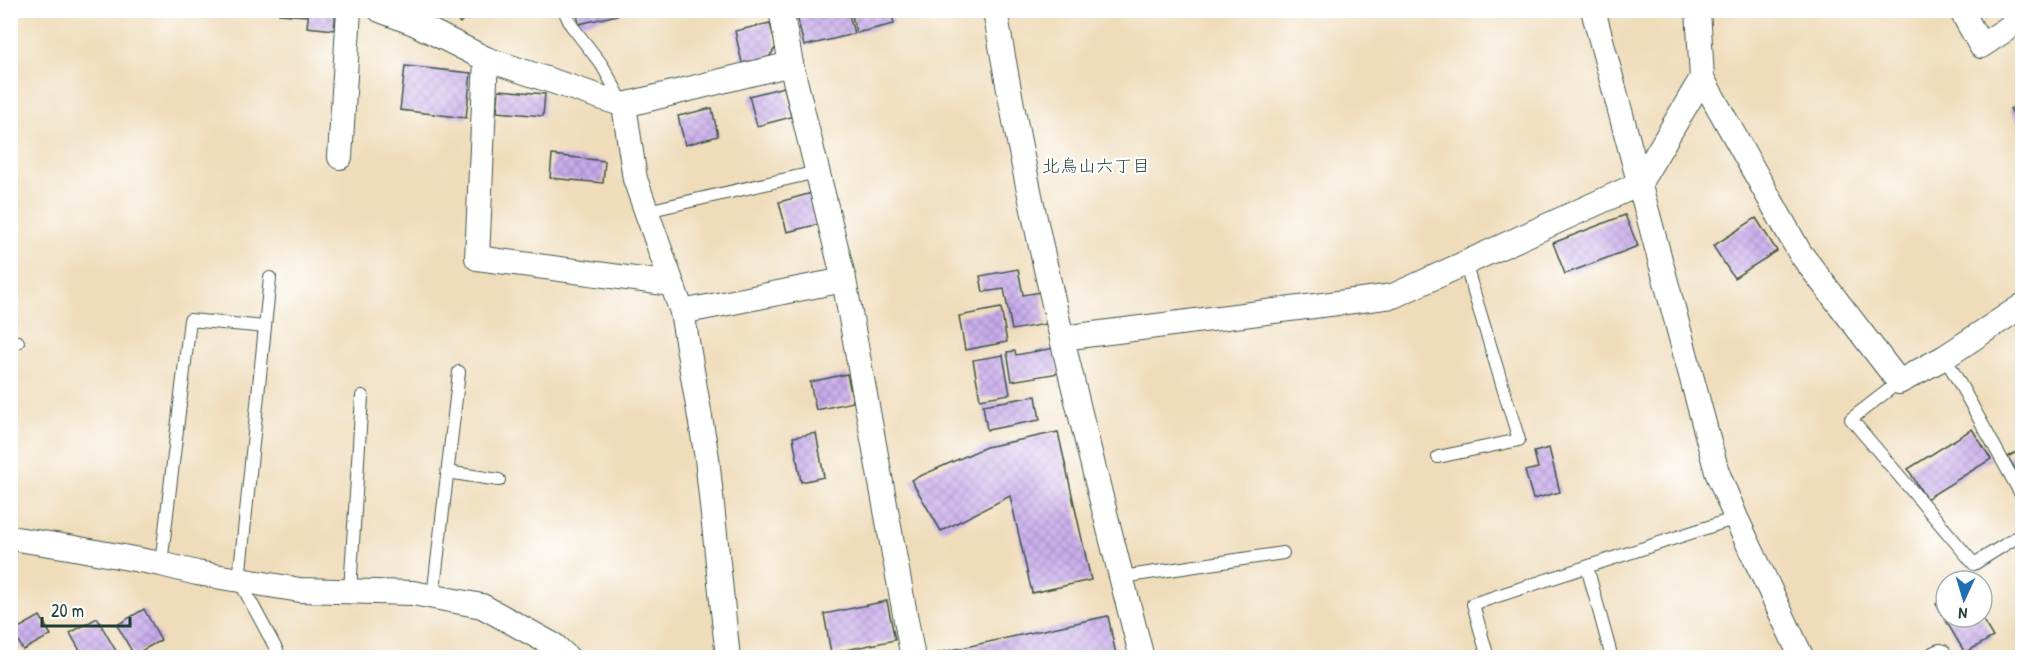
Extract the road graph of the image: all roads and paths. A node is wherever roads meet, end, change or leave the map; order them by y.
1 (349, 10) edge
2 (564, 10) edge
3 (782, 10) edge
4 (995, 10) edge
5 (1593, 10) edge
6 (1698, 10) edge
7 (1961, 10) edge
8 (385, 11) edge
9 (2022, 19) edge
10 (486, 58) junction
11 (791, 64) junction
12 (1702, 78) junction
13 (624, 105) junction
14 (340, 157) dead end
15 (817, 172) junction
16 (1639, 184) junction
17 (647, 211) junction
18 (1465, 263) junction
19 (270, 278) dead end
20 (844, 280) junction
21 (672, 284) junction
22 (2022, 306) edge
23 (682, 312) junction
24 (265, 327) junction
25 (1062, 338) junction
26 (1945, 357) junction
27 (459, 372) dead end
28 (1899, 382) junction
29 (362, 396) dead end
30 (1438, 457) dead end
31 (447, 472) junction
32 (499, 480) dead end
33 (2022, 496) edge
34 (1736, 519) junction
35 (2022, 534) edge
36 (10, 538) edge
37 (1283, 553) dead end
38 (161, 564) junction
39 (1587, 567) junction
40 (1122, 577) junction
41 (239, 580) junction
42 (350, 591) junction
43 (433, 597) junction
44 (281, 657) edge
45 (568, 657) edge
46 (728, 657) edge
47 (913, 657) edge
48 (1142, 657) edge
49 (1488, 657) edge
50 (1612, 657) edge
51 (1802, 657) edge
52 (1936, 657) edge
53 (1941, 657) edge

1 - 14 street
2 - 13 lane
3 - 11 street
4 - 25 street
5 - 16 street
6 - 12 street
7 - 9 street
8 - 10 street
10 - 13 street
10 - 21 street
11 - 13 street
11 - 15 street
12 - 16 street
12 - 28 street
13 - 17 street
15 - 17 lane
15 - 20 street
16 - 18 street
16 - 34 street
17 - 21 street
18 - 25 street
18 - 30 lane
19 - 24 lane
20 - 23 street
20 - 47 street
21 - 23 street
22 - 26 street
23 - 46 street
24 - 38 lane
24 - 41 lane
25 - 40 street
26 - 28 street
26 - 33 lane
27 - 31 lane
28 - 35 lane
29 - 42 lane
31 - 32 lane
31 - 43 lane
34 - 39 lane
34 - 51 street
36 - 38 street
37 - 40 lane
38 - 41 street
39 - 49 lane
39 - 50 lane
40 - 48 street
41 - 42 street
41 - 44 lane
42 - 43 street
43 - 45 street
52 - 53 street

